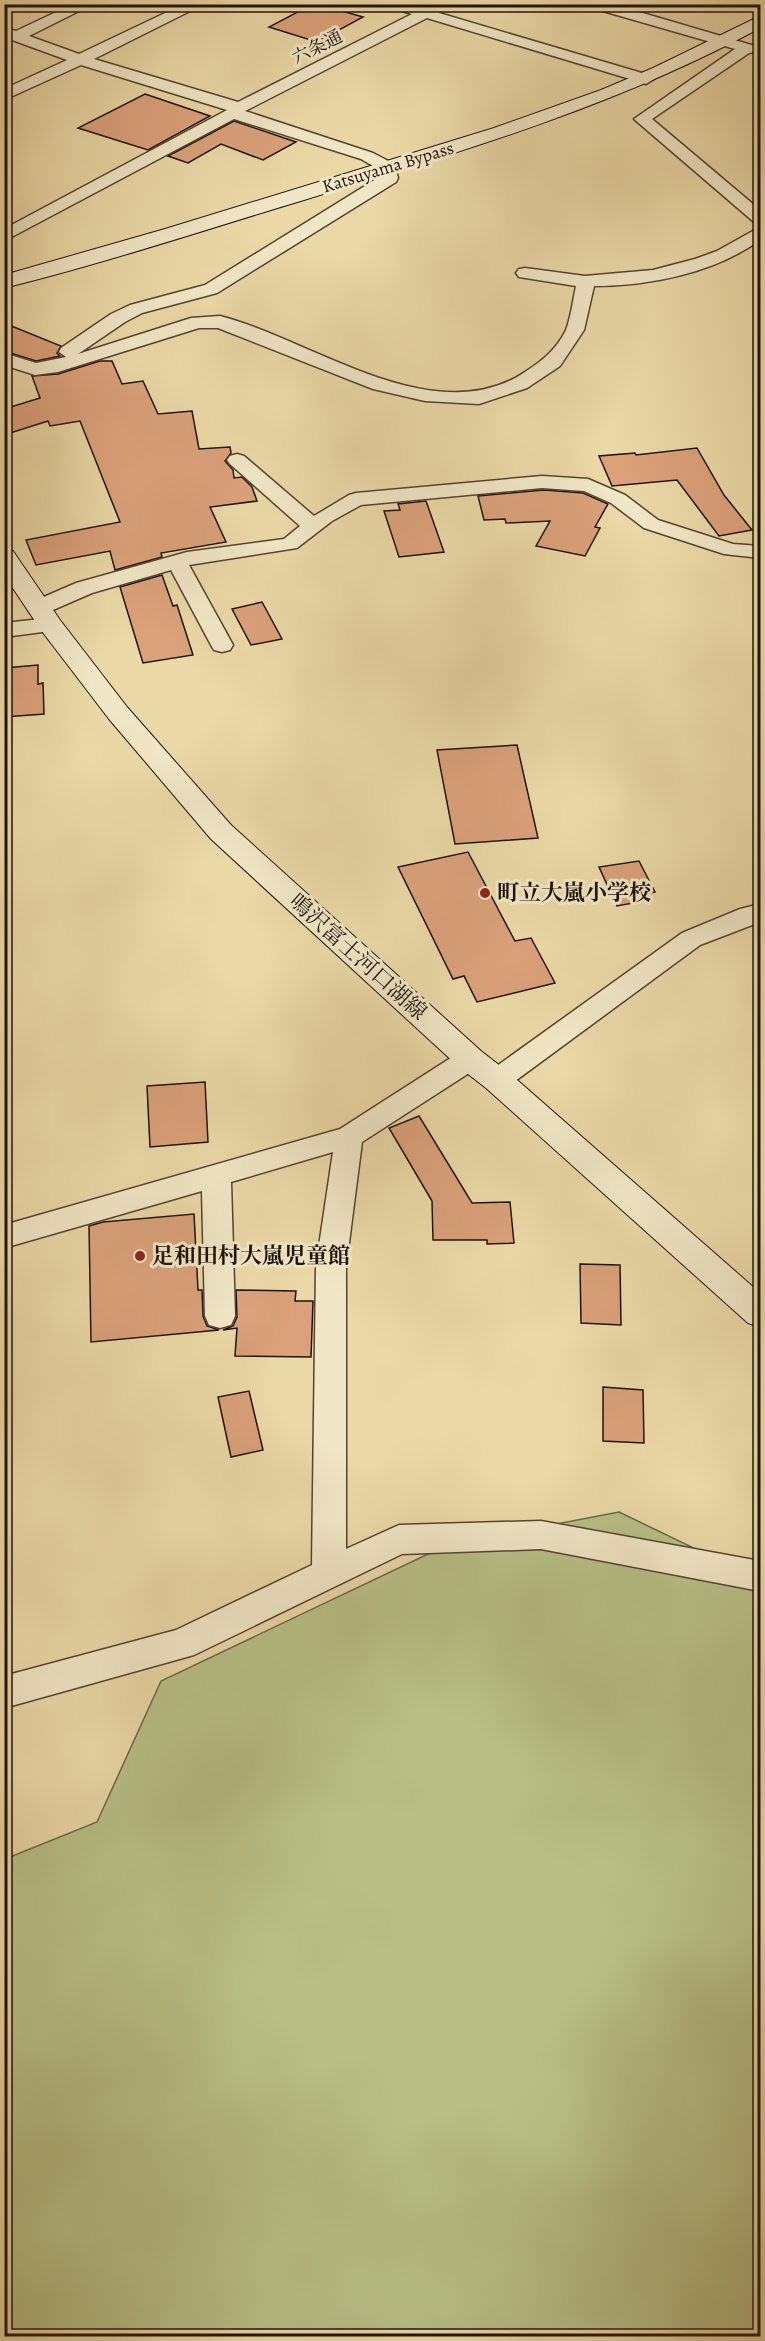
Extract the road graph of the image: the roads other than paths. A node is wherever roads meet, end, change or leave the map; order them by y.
1 (86, 4) edge
2 (197, 4) edge
3 (394, 4) edge
4 (444, 4) edge
5 (594, 4) edge
6 (425, 14) junction
7 (760, 21) edge
8 (11, 34) edge
9 (725, 42) junction
10 (754, 50) edge
11 (79, 59) junction
12 (646, 79) junction
13 (4, 95) edge
14 (236, 111) junction
15 (388, 168) junction
16 (760, 218) edge
17 (760, 232) edge
18 (4, 236) edge
19 (525, 273) dead end
20 (586, 281) junction
21 (4, 282) edge
22 (4, 359) edge
23 (43, 368) junction
24 (237, 460) dead end
25 (313, 526) junction
26 (760, 552) edge
27 (4, 556) edge
28 (177, 562) junction
29 (44, 617) junction
30 (4, 630) edge
31 (222, 645) dead end
32 (760, 913) edge
33 (470, 1059) junction
34 (497, 1080) junction
35 (349, 1137) junction
36 (216, 1175) junction
37 (4, 1237) edge
38 (760, 1313) edge
39 (220, 1316) dead end
40 (329, 1574) junction
41 (760, 1576) edge
42 (4, 1692) edge

1 - 8 street
2 - 11 street
3 - 6 street
4 - 6 street, 六条通
5 - 9 street
6 - 12 street
6 - 14 street, 六条通
7 - 9 main road, Katsuyama Bypass
8 - 11 street
9 - 10 street
9 - 12 main road, Katsuyama Bypass
10 - 16 street
11 - 13 street
11 - 14 street
12 - 15 main road, Katsuyama Bypass
14 - 15 street
14 - 18 street, 六条通
15 - 21 main road, Katsuyama Bypass
15 - 23 street
17 - 20 street
19 - 20 street
20 - 23 street
22 - 23 street
24 - 25 street
25 - 26 street
25 - 28 street
27 - 29 main road, 鳴沢富士河口湖線
28 - 29 street
28 - 31 street
29 - 30 street
29 - 33 main road, 鳴沢富士河口湖線
32 - 34 street
33 - 34 main road, 鳴沢富士河口湖線
33 - 35 street
34 - 38 main road, 鳴沢富士河口湖線
35 - 36 street
35 - 40 street
36 - 37 street
36 - 39 street
40 - 41 street
40 - 42 street

